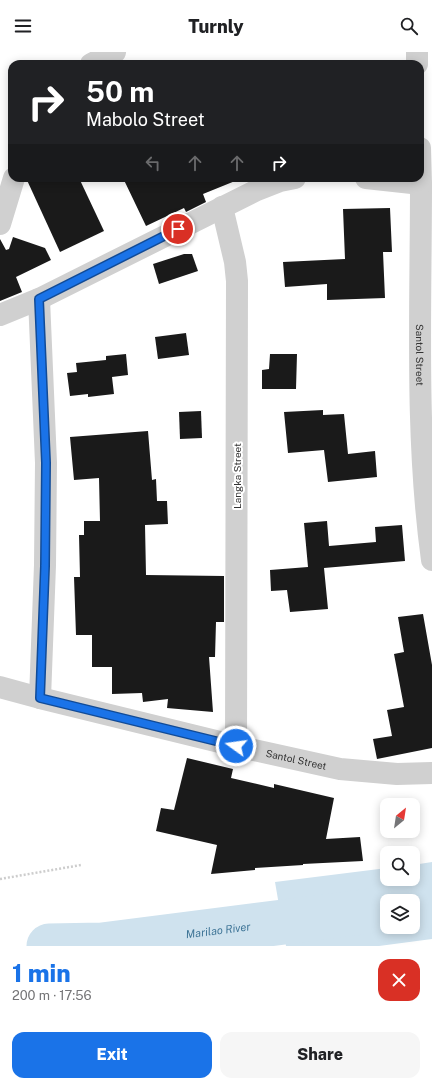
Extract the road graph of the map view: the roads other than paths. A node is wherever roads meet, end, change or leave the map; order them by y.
1 (115, 52) edge
2 (99, 60) edge
3 (13, 182) edge
4 (277, 182) edge
5 (403, 182) edge
6 (421, 184) joint
7 (222, 207) junction
8 (0, 224) edge
9 (39, 299) junction
10 (0, 315) edge
11 (426, 417) edge
12 (432, 560) edge
13 (0, 686) edge
14 (40, 698) junction
15 (236, 746) junction
16 (432, 773) edge

1 - 2 street
3 - 8 street
4 - 7 street
5 - 6 street
6 - 11 street, Santol Street
7 - 9 street
7 - 15 street, Langka Street
9 - 10 street
9 - 14 street
11 - 12 street, Santol Street
13 - 14 street, Santol Street
14 - 15 street, Santol Street
15 - 16 street, Santol Street

